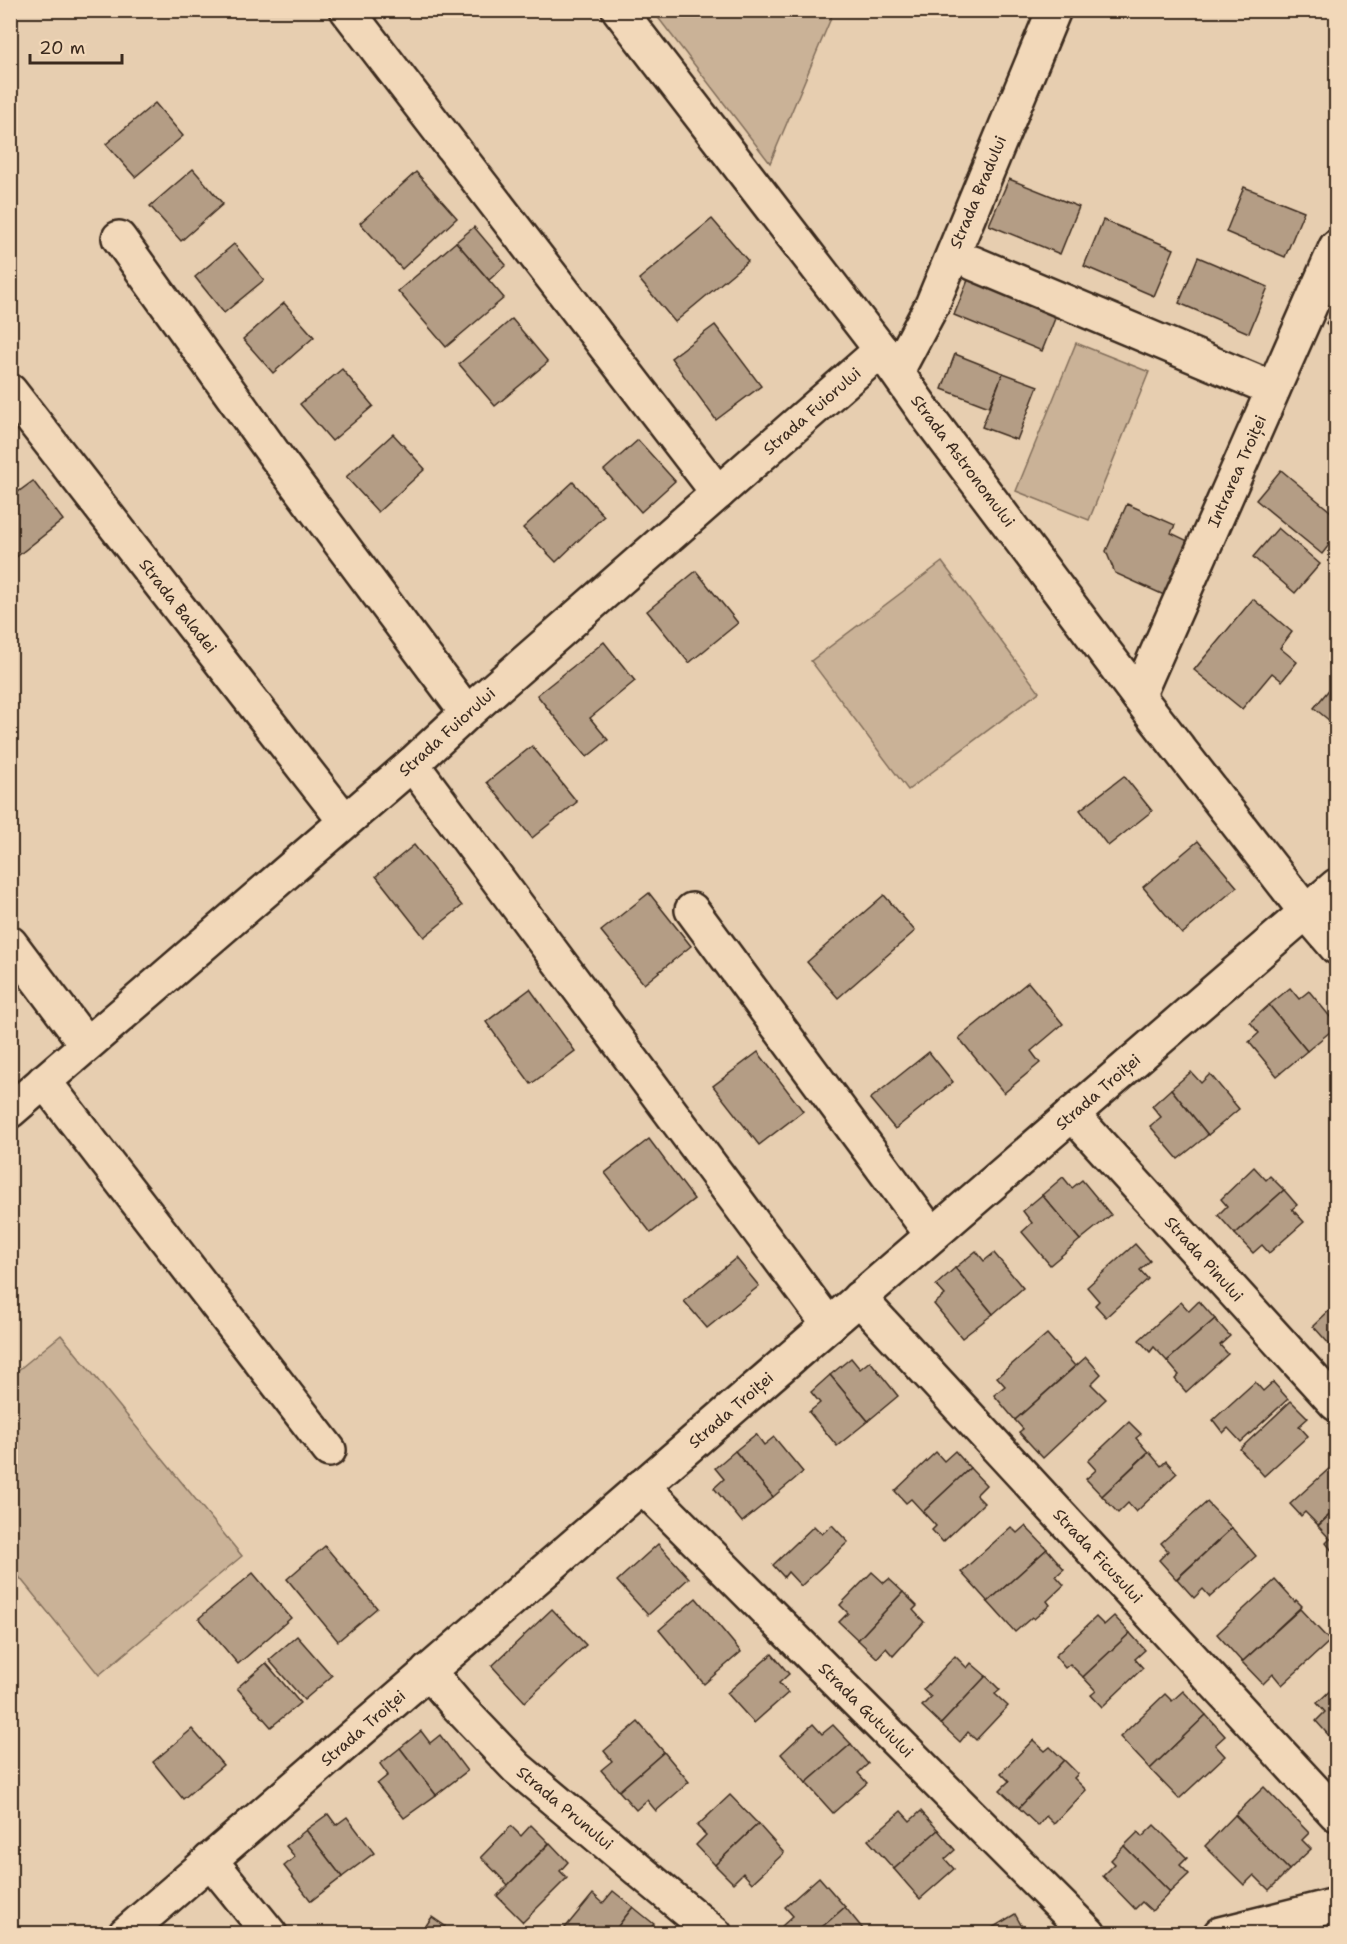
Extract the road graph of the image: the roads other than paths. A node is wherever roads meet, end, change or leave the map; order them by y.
1 (347, 10) edge
2 (619, 10) edge
3 (1054, 10) edge
4 (119, 238) dead end
5 (1336, 246) edge
6 (973, 263) dead end
7 (889, 361) junction
8 (1274, 389) junction
9 (10, 391) edge
10 (718, 493) junction
11 (1138, 696) junction
12 (467, 712) junction
13 (412, 764) junction
14 (345, 821) junction
15 (1336, 886) edge
16 (692, 910) dead end
17 (1306, 912) junction
18 (10, 943) edge
19 (1336, 947) edge
20 (86, 1044) junction
21 (44, 1081) junction
22 (10, 1111) edge
23 (1072, 1114) junction
24 (932, 1235) junction
25 (859, 1298) junction
26 (829, 1325) junction
27 (1336, 1404) edge
28 (328, 1450) dead end
29 (642, 1486) junction
30 (428, 1671) junction
31 (1336, 1814) edge
32 (210, 1860) junction
33 (1336, 1905) edge
34 (125, 1934) edge
35 (270, 1934) edge
36 (715, 1934) edge
37 (1089, 1934) edge
38 (1220, 1934) edge

1 - 10 street
2 - 7 street, Strada Astronomului
3 - 7 street, Strada Bradului
4 - 12 street
5 - 8 street, Intrarea Troiței
6 - 8 street
7 - 10 street, Strada Fuiorului
7 - 11 street, Strada Astronomului
8 - 11 street, Intrarea Troiței
9 - 14 street, Strada Baladei
10 - 12 street, Strada Fuiorului
11 - 17 street, Strada Astronomului
12 - 13 street, Strada Fuiorului
13 - 14 street, Strada Fuiorului
13 - 26 street
14 - 20 street, Strada Fuiorului
15 - 17 street, Strada Troiței
16 - 24 street
17 - 19 street, Strada Astronomului
17 - 23 street, Strada Troiței
18 - 20 street
20 - 21 street, Strada Fuiorului
21 - 22 street, Strada Fuiorului
21 - 28 street
23 - 24 street, Strada Troiței
23 - 27 street, Strada Pinului
24 - 25 street, Strada Troiței
25 - 26 street, Strada Troiței
25 - 31 street, Strada Ficusului
26 - 29 street, Strada Troiței
29 - 30 street, Strada Troiței
29 - 37 street, Strada Gutuiului
30 - 32 street, Strada Troiței
30 - 36 street, Strada Prunului
32 - 34 street, Strada Troiței
32 - 35 street
33 - 38 street

